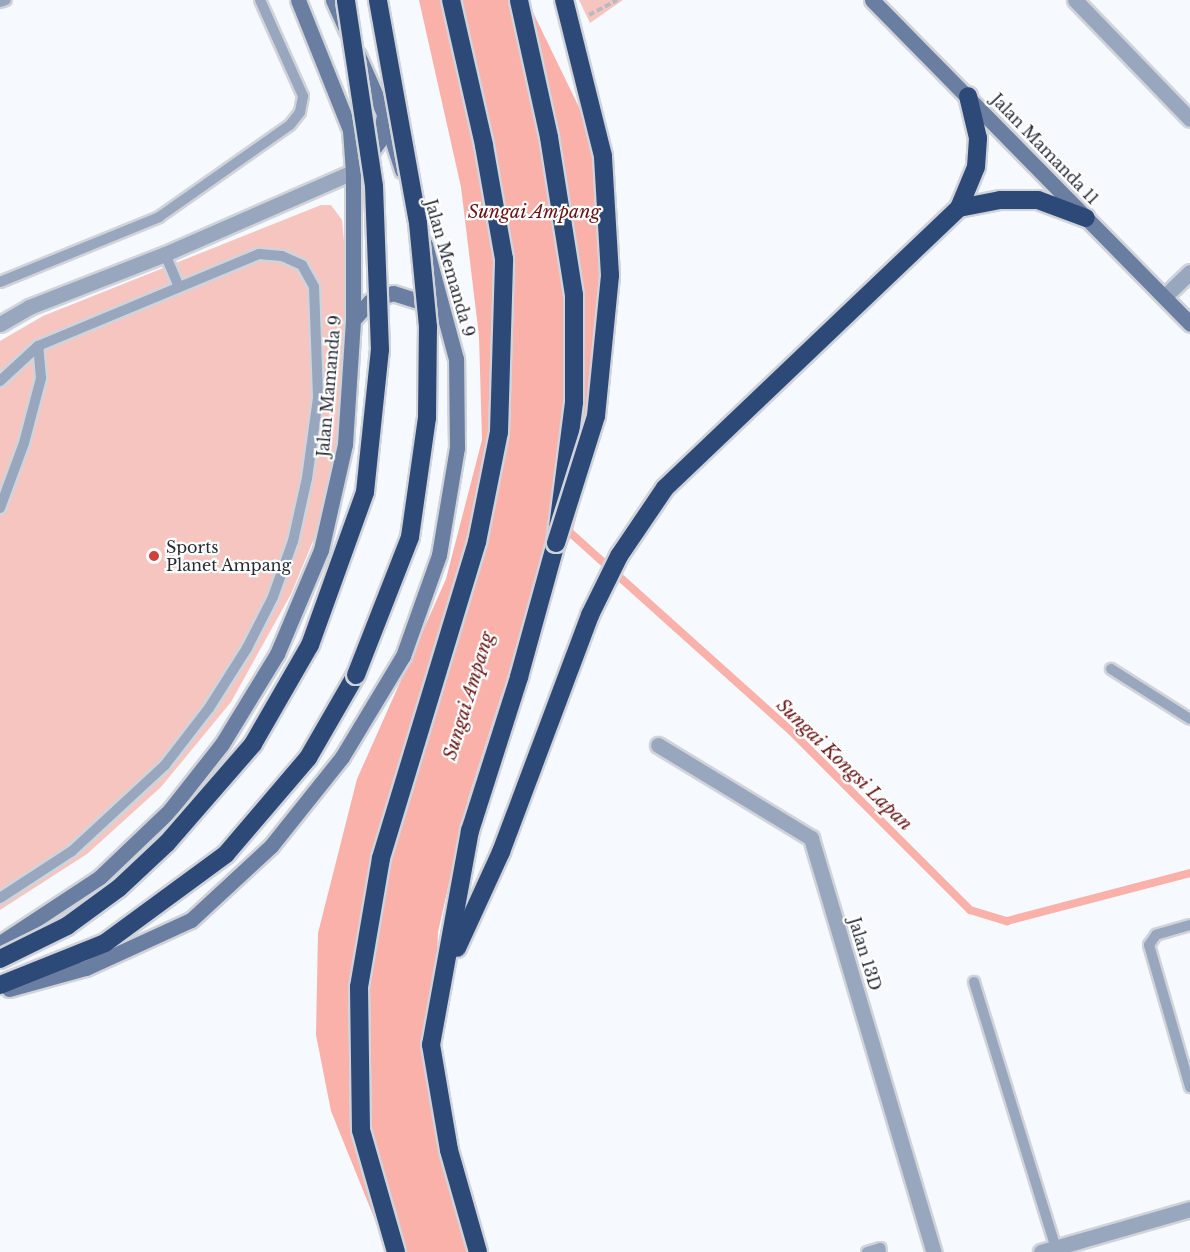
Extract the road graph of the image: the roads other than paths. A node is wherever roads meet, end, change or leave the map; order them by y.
1 (6, 0) edge
2 (260, 0) edge
3 (298, 0) edge
4 (333, 0) edge
5 (348, 0) edge
6 (378, 0) edge
7 (451, 0) edge
8 (519, 0) edge
9 (564, 0) edge
10 (872, 0) edge
11 (1075, 0) edge
12 (0, 3) edge
13 (347, 32) junction
14 (968, 96) junction
15 (384, 114) junction
16 (1190, 119) edge
17 (353, 172) junction
18 (958, 208) junction
19 (1086, 218) junction
20 (165, 254) junction
21 (1190, 272) edge
22 (0, 282) edge
23 (179, 287) junction
24 (1164, 297) junction
25 (353, 320) junction
26 (449, 321) junction
27 (0, 324) edge
28 (1190, 324) edge
29 (38, 346) junction
30 (0, 381) edge
31 (0, 508) edge
32 (556, 543) junction
33 (1111, 669) dead end
34 (1190, 719) edge
35 (658, 745) dead end
36 (0, 898) edge
37 (1190, 925) edge
38 (0, 943) edge
39 (0, 959) edge
40 (447, 971) junction
41 (974, 982) dead end
42 (0, 985) edge
43 (0, 991) edge
44 (1190, 1087) edge
45 (1190, 1209) edge
46 (1056, 1248) junction
47 (396, 1252) edge
48 (478, 1252) edge
49 (867, 1252) edge
50 (881, 1252) edge
51 (934, 1252) edge
52 (1041, 1252) edge

1 - 12 lane
2 - 22 lane
3 - 17 street
4 - 13 street, Jalan Memanda 9
5 - 13 street
5 - 39 highway, bridge
6 - 42 highway, bridge
7 - 47 highway
8 - 32 highway, bridge
9 - 32 highway, bridge
10 - 14 street, Jalan Mamanda 11
11 - 16 street
13 - 15 street, Jalan Memanda 9
14 - 18 highway
14 - 19 street, Jalan Mamanda 11
15 - 17 street
15 - 26 street, Jalan Memanda 9
17 - 20 street
17 - 25 street, Jalan Mamanda 9
18 - 19 highway
18 - 40 highway
19 - 24 street, Jalan Mamanda 11
20 - 23 lane
20 - 27 street
21 - 24 street
23 - 29 lane
23 - 36 lane
24 - 28 street, Jalan Mamanda 11
25 - 26 street
25 - 38 street, Jalan Mamanda 9
26 - 43 street, Jalan Memanda 9
29 - 30 lane
29 - 31 lane
32 - 40 highway
33 - 34 lane
35 - 51 street, Jalan 13D
37 - 44 lane
40 - 48 highway
41 - 46 lane
45 - 46 street
46 - 52 street
49 - 50 lane

